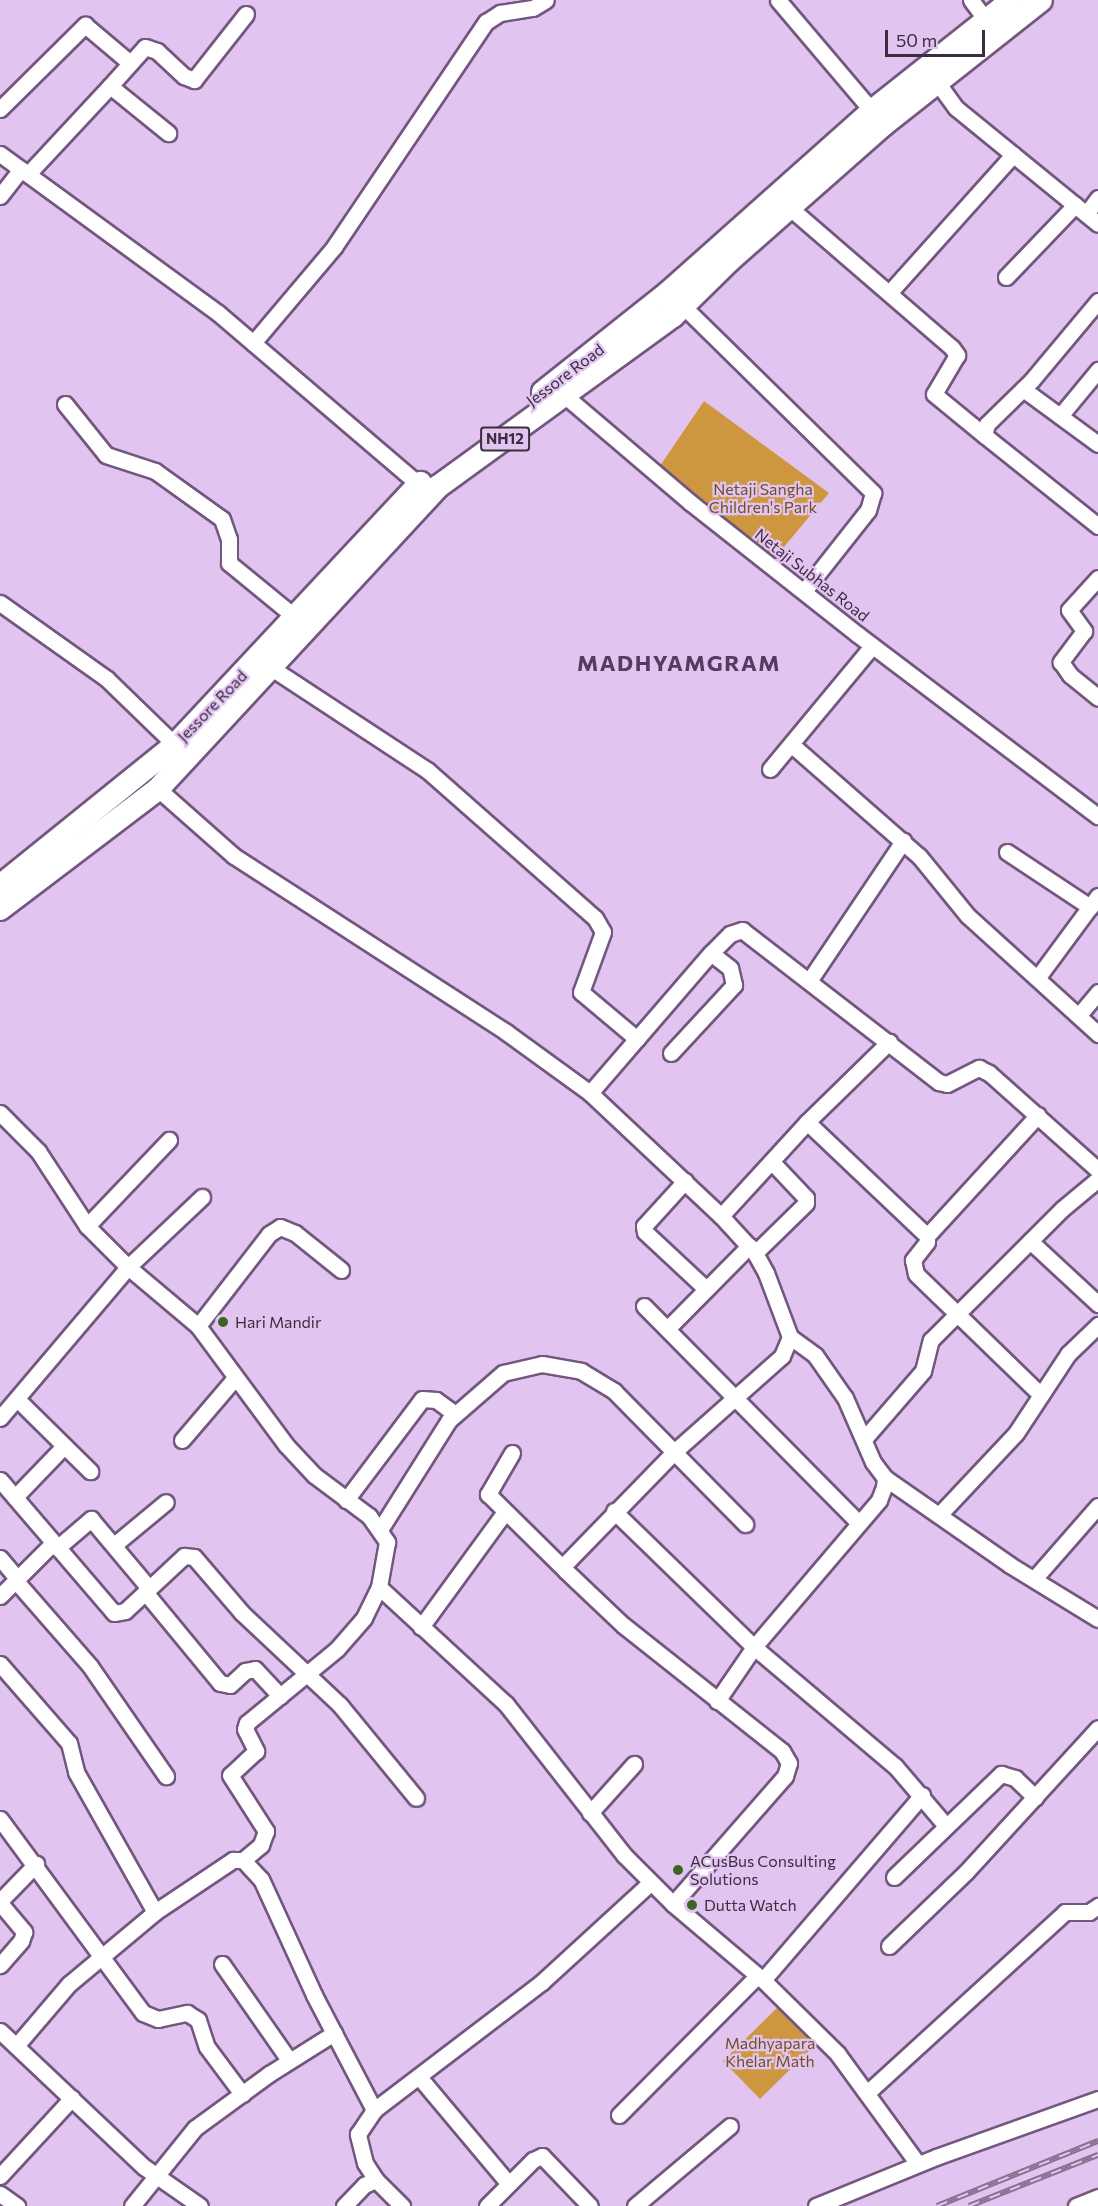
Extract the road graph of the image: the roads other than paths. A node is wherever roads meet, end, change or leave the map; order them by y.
1 (546, 0) edge
2 (777, 0) edge
3 (971, 0) edge
4 (1012, 0) edge
5 (1041, 0) edge
6 (512, 5) edge
7 (246, 14) dead end
8 (991, 27) junction
9 (130, 63) junction
10 (937, 82) junction
11 (110, 86) junction
12 (0, 110) edge
13 (872, 111) junction
14 (168, 133) dead end
15 (0, 154) edge
16 (1013, 155) junction
17 (25, 171) junction
18 (0, 196) edge
19 (1098, 198) edge
20 (789, 207) junction
21 (1086, 214) edge
22 (1006, 277) dead end
23 (889, 294) junction
24 (1097, 303) edge
25 (683, 306) junction
26 (253, 343) junction
27 (1098, 370) edge
28 (1023, 389) junction
29 (564, 395) junction
30 (65, 404) dead end
31 (1060, 416) junction
32 (984, 435) junction
33 (1096, 437) edge
34 (418, 484) junction
35 (1098, 526) edge
36 (1098, 578) edge
37 (804, 591) junction
38 (0, 603) edge
39 (295, 617) junction
40 (872, 646) junction
41 (273, 669) junction
42 (1098, 698) edge
43 (175, 745) junction
44 (792, 745) junction
45 (770, 770) dead end
46 (158, 789) junction
47 (1098, 816) edge
48 (903, 841) junction
49 (1007, 852) dead end
50 (0, 886) edge
51 (1094, 901) edge
52 (0, 909) edge
53 (711, 953) junction
54 (1038, 977) junction
55 (809, 981) junction
56 (1098, 992) edge
57 (1079, 1016) junction
58 (1098, 1034) edge
59 (637, 1039) junction
60 (889, 1042) junction
61 (671, 1053) dead end
62 (590, 1094) junction
63 (0, 1113) edge
64 (1038, 1115) junction
65 (807, 1122) junction
66 (169, 1140) dead end
67 (772, 1162) junction
68 (1098, 1170) edge
69 (685, 1181) junction
70 (1094, 1182) edge
71 (202, 1197) dead end
72 (721, 1216) junction
73 (87, 1226) junction
74 (927, 1236) junction
75 (1030, 1241) junction
76 (752, 1250) junction
77 (128, 1267) junction
78 (341, 1270) dead end
79 (705, 1288) junction
80 (1098, 1304) edge
81 (644, 1306) dead end
82 (955, 1315) junction
83 (1098, 1325) edge
84 (198, 1326) junction
85 (667, 1329) junction
86 (790, 1337) junction
87 (235, 1378) junction
88 (1041, 1395) junction
89 (17, 1399) junction
90 (736, 1400) junction
91 (455, 1414) junction
92 (0, 1418) edge
93 (864, 1439) junction
94 (182, 1440) dead end
95 (64, 1446) junction
96 (674, 1452) junction
97 (512, 1453) dead end
98 (90, 1471) dead end
99 (885, 1478) junction
100 (0, 1479) edge
101 (15, 1497) junction
102 (346, 1500) junction
103 (166, 1502) dead end
104 (1098, 1506) edge
105 (614, 1511) junction
106 (504, 1512) junction
107 (939, 1515) junction
108 (859, 1523) junction
109 (745, 1524) dead end
110 (381, 1528) junction
111 (114, 1545) junction
112 (55, 1546) junction
113 (0, 1558) edge
114 (566, 1571) junction
115 (16, 1579) junction
116 (1034, 1580) junction
117 (379, 1587) junction
118 (147, 1590) junction
119 (0, 1596) edge
120 (1098, 1619) edge
121 (421, 1628) junction
122 (754, 1647) junction
123 (0, 1664) edge
124 (306, 1673) junction
125 (279, 1696) junction
126 (717, 1701) junction
127 (1098, 1728) edge
128 (634, 1764) dead end
129 (166, 1776) dead end
130 (922, 1795) junction
131 (1035, 1797) junction
132 (416, 1798) dead end
133 (590, 1813) junction
134 (0, 1819) edge
135 (946, 1826) junction
136 (243, 1860) junction
137 (36, 1864) junction
138 (894, 1877) dead end
139 (650, 1883) junction
140 (0, 1902) edge
141 (674, 1904) junction
142 (1098, 1906) edge
143 (154, 1912) junction
144 (889, 1946) dead end
145 (100, 1958) junction
146 (222, 1964) dead end
147 (0, 1965) edge
148 (760, 1978) junction
149 (0, 2031) edge
150 (334, 2033) junction
151 (16, 2046) junction
152 (289, 2060) junction
153 (420, 2079) junction
154 (868, 2092) junction
155 (242, 2094) junction
156 (72, 2098) junction
157 (1098, 2099) edge
158 (374, 2110) junction
159 (619, 2115) dead end
160 (730, 2126) dead end
161 (918, 2164) junction
162 (155, 2175) junction
163 (0, 2176) edge
164 (376, 2180) junction
165 (509, 2184) junction
166 (0, 2194) edge
167 (1098, 2197) edge
168 (17, 2206) edge
169 (132, 2206) edge
170 (200, 2206) edge
171 (344, 2206) edge
172 (402, 2206) edge
173 (487, 2206) edge
174 (590, 2206) edge
175 (635, 2206) edge
176 (816, 2206) edge
177 (1076, 2206) edge

1 - 6 street
2 - 13 street
3 - 8 street
4 - 8 highway, Jessore Road / NH12
5 - 8 highway, NH12
6 - 26 street
7 - 9 street
8 - 10 highway, NH12
8 - 13 highway, Jessore Road / NH12
9 - 11 street
9 - 12 street
10 - 16 street
10 - 20 highway, NH12
11 - 14 street
11 - 17 street
13 - 34 highway, Jessore Road / NH12
15 - 17 street
16 - 21 street
16 - 23 street
17 - 18 street
17 - 26 street
19 - 21 street
20 - 23 street
20 - 25 highway, NH12
21 - 22 street
23 - 32 street
24 - 28 street
25 - 29 highway, NH12
25 - 37 street
26 - 34 street
27 - 31 street
28 - 31 street
28 - 32 street
29 - 37 street, Netaji Subhas Road
29 - 41 highway, NH12
30 - 39 street
31 - 33 street
32 - 35 street
34 - 39 highway, Jessore Road / NH12
36 - 42 street
37 - 40 street, Netaji Subhas Road
38 - 43 street
39 - 43 highway, Jessore Road / NH12
40 - 44 street, Netaji Subhas Road
40 - 47 street, Netaji Subhas Road
41 - 46 highway, NH12
41 - 59 street
43 - 50 highway, Jessore Road / NH12
44 - 45 street, Netaji Subhas Road
44 - 48 street
46 - 52 highway, NH12
46 - 62 street
48 - 54 street
48 - 55 street
49 - 51 street
51 - 54 street
53 - 55 street
53 - 59 street
53 - 61 street
54 - 57 street
55 - 60 street
56 - 57 street
57 - 58 street
59 - 62 street
60 - 64 street
60 - 65 street
62 - 69 street
63 - 73 street
64 - 68 street
64 - 74 street
65 - 67 street
65 - 74 street
66 - 73 street
67 - 72 street
67 - 76 street
69 - 72 street
69 - 79 street
70 - 75 street
71 - 77 street
72 - 76 street
73 - 77 street
74 - 82 street
75 - 80 street
75 - 82 street
76 - 79 street
76 - 86 street
77 - 84 street
77 - 89 street
78 - 84 street
79 - 85 street
81 - 85 street
82 - 88 street
82 - 93 street
83 - 88 street
84 - 87 street
85 - 90 street
86 - 90 street
86 - 93 street
87 - 94 street
87 - 102 street
88 - 107 street
89 - 92 street
89 - 95 street
90 - 96 street
90 - 108 street
91 - 96 street
91 - 102 street
91 - 110 street
93 - 99 street
95 - 98 street
95 - 101 street
96 - 105 street
96 - 109 street
97 - 106 street
99 - 107 street
99 - 108 street
100 - 101 street
101 - 112 street
102 - 110 street
103 - 111 street
104 - 116 street
105 - 114 street
105 - 122 street
106 - 114 street
106 - 121 street
107 - 116 street
108 - 122 street
110 - 117 street
111 - 112 street
111 - 118 street
112 - 115 street
112 - 118 street
113 - 115 street
114 - 126 street
115 - 119 street
115 - 129 street
116 - 120 street
117 - 121 street
117 - 124 street
118 - 124 street
118 - 125 street
121 - 133 street
122 - 126 street
122 - 130 street
123 - 143 street
124 - 125 street
124 - 132 street
125 - 136 street
126 - 141 street
127 - 131 street
128 - 133 street
130 - 135 street
130 - 148 street
131 - 135 street
131 - 144 street
133 - 139 street
134 - 137 street
135 - 138 street
136 - 143 street
136 - 150 street
137 - 140 street
137 - 145 street
139 - 141 street
139 - 153 street
140 - 147 street
141 - 148 street
142 - 154 street
143 - 145 street
145 - 151 street
145 - 155 street
146 - 152 street
148 - 154 street
148 - 159 street
149 - 151 street
150 - 152 street
150 - 158 street
151 - 156 street
152 - 155 street
153 - 158 street
153 - 165 street
154 - 161 street
155 - 162 street
156 - 162 street
156 - 163 street
157 - 161 street
158 - 164 street
160 - 175 street
161 - 176 street
162 - 169 street
162 - 170 street
164 - 171 street
164 - 172 street
165 - 173 street
165 - 174 street
166 - 168 street
167 - 177 street

